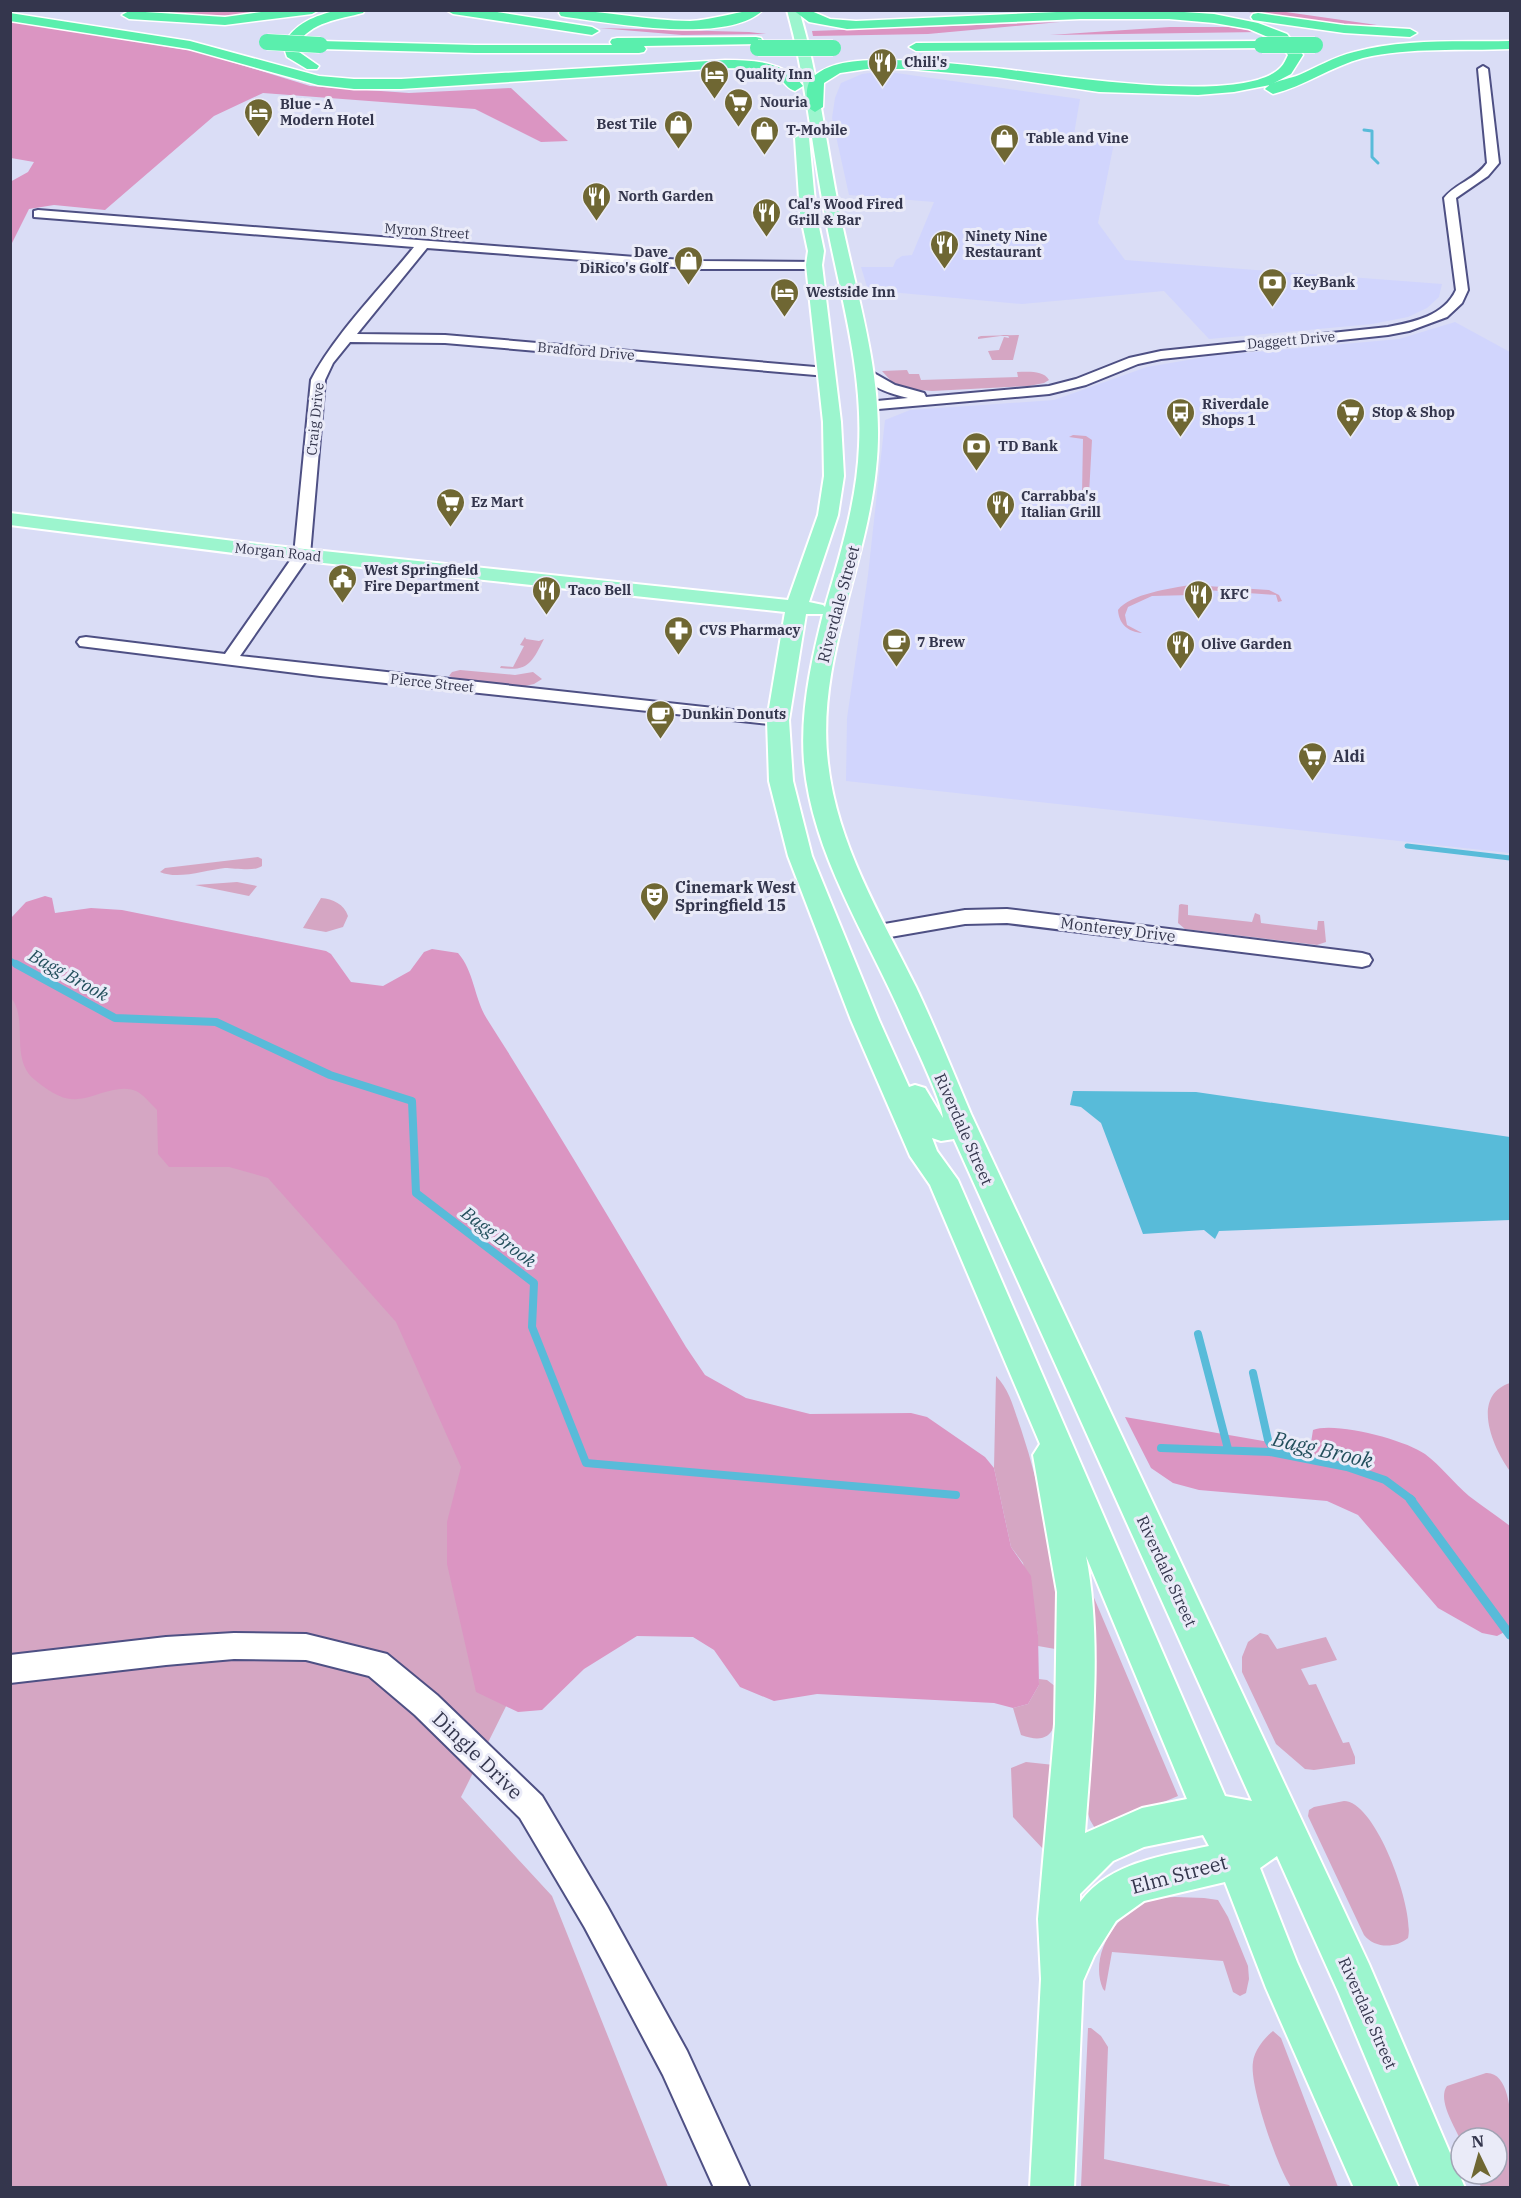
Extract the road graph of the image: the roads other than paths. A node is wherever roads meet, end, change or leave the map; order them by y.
1 (312, 10) edge
2 (358, 10) edge
3 (369, 10) edge
4 (453, 10) edge
5 (545, 10) edge
6 (756, 10) edge
7 (793, 10) edge
8 (800, 10) edge
9 (1104, 10) edge
10 (1216, 10) edge
11 (116, 14) dead end
12 (10, 16) edge
13 (47, 16) edge
14 (331, 18) junction
15 (887, 25) junction
16 (784, 33) dead end
17 (1254, 36) junction
18 (1510, 37) edge
19 (225, 40) dead end
20 (1320, 43) junction
21 (903, 44) dead end
22 (757, 45) junction
23 (1510, 45) edge
24 (868, 50) dead end
25 (1041, 63) dead end
26 (1294, 63) junction
27 (703, 65) junction
28 (318, 68) junction
29 (1083, 69) dead end
30 (1483, 69) dead end
31 (1091, 86) junction
32 (796, 91) joint
33 (815, 107) junction
34 (800, 127) dead end
35 (38, 214) dead end
36 (422, 246) junction
37 (815, 258) junction
38 (835, 302) dead end
39 (345, 339) junction
40 (827, 372) junction
41 (865, 372) junction
42 (848, 390) dead end
43 (948, 399) junction
44 (867, 406) junction
45 (832, 422) junction
46 (10, 518) edge
47 (302, 555) junction
48 (797, 605) junction
49 (837, 605) junction
50 (86, 642) dead end
51 (229, 660) junction
52 (778, 720) junction
53 (873, 933) junction
54 (1362, 960) dead end
55 (846, 971) junction
56 (957, 1114) junction
57 (1042, 1409) junction
58 (10, 1669) edge
59 (1213, 1813) junction
60 (1284, 1827) junction
61 (1236, 1859) junction
62 (1061, 1885) junction
63 (1062, 1979) junction
64 (732, 2187) edge
65 (1052, 2187) edge
66 (1377, 2187) edge
67 (1443, 2187) edge

1 - 11 highway
2 - 14 highway
3 - 14 highway
4 - 22 highway
5 - 6 highway
7 - 33 main road, Riverdale Street
8 - 15 highway
9 - 15 highway
10 - 18 highway
12 - 13 highway
13 - 19 highway
13 - 22 highway, bridge
13 - 27 highway
14 - 28 highway
15 - 17 highway
16 - 32 main road
17 - 20 highway, bridge
17 - 21 highway
17 - 22 highway, bridge
17 - 26 highway
18 - 20 highway
20 - 23 highway
22 - 28 highway
23 - 31 highway
24 - 25 highway
26 - 29 highway
26 - 31 highway
27 - 28 highway
27 - 32 highway
30 - 43 street, Daggett Drive
31 - 33 highway
33 - 41 main road, Riverdale Street
34 - 37 main road
35 - 36 street, Myron Street
36 - 37 street, Myron Street
36 - 39 street, Craig Drive
37 - 38 main road
37 - 40 main road
39 - 40 street, Bradford Drive
39 - 47 street, Craig Drive
40 - 45 main road
41 - 43 street
41 - 44 main road, Riverdale Street
42 - 44 main road
43 - 44 street, Daggett Drive
44 - 45 main road
44 - 49 main road, Riverdale Street
45 - 48 main road
46 - 47 main road, Morgan Road
47 - 48 main road, Morgan Road
47 - 51 street
48 - 49 main road, Morgan Road
48 - 52 main road
49 - 53 main road, Riverdale Street
50 - 51 street, Pierce Street
51 - 52 street, Pierce Street
52 - 55 main road
53 - 54 street, Monterey Drive
53 - 56 main road, Riverdale Street
55 - 56 main road
55 - 57 main road
56 - 60 main road, Riverdale Street
57 - 59 main road
57 - 62 main road, Elm Street
58 - 64 street, Dingle Drive
59 - 60 main road
59 - 61 main road
59 - 62 main road
60 - 61 main road, Elm Street
60 - 67 main road, Riverdale Street
61 - 63 main road, Elm Street
61 - 66 main road
62 - 63 main road, Elm Street
63 - 65 main road, Elm Street

